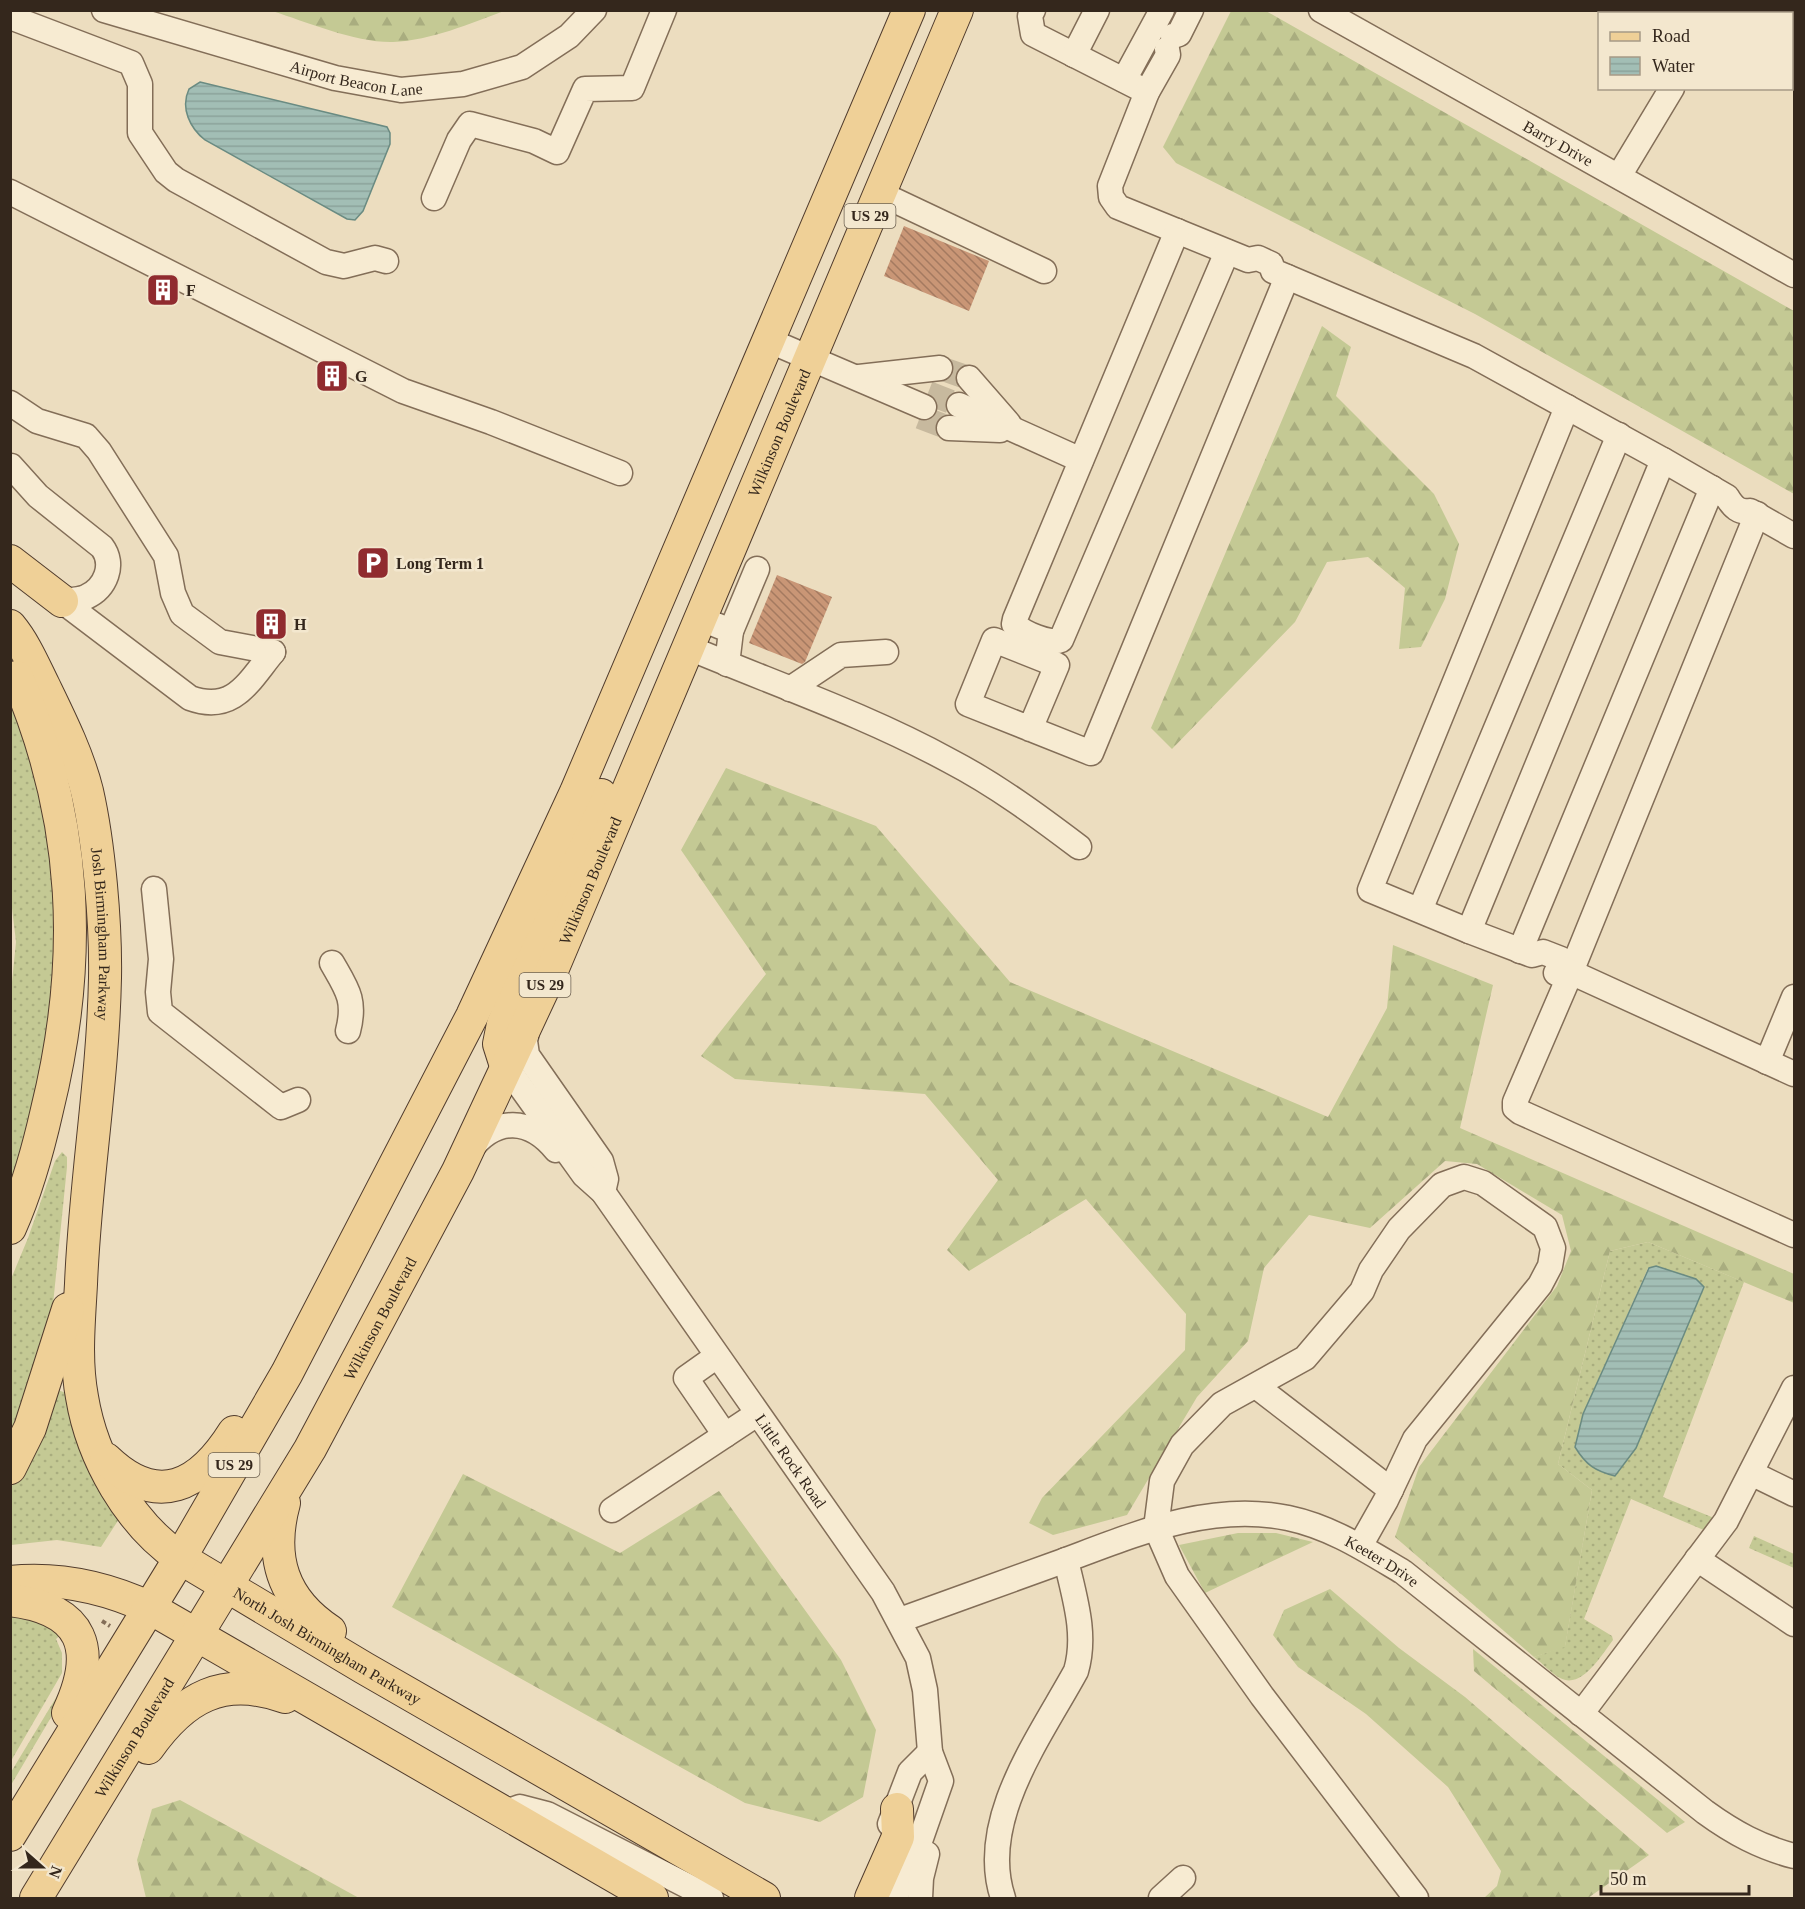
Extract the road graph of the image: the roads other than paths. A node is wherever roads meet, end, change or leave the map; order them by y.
1 (104, 10) edge
2 (594, 10) edge
3 (664, 10) edge
4 (909, 10) edge
5 (957, 10) edge
6 (1033, 10) edge
7 (1097, 10) edge
8 (1162, 10) edge
9 (1191, 10) edge
10 (1321, 10) edge
11 (10, 17) edge
12 (1074, 55) junction
13 (1124, 80) junction
14 (1671, 90) edge
15 (1147, 92) junction
16 (1619, 176) junction
17 (10, 192) edge
18 (879, 193) junction
19 (434, 198) dead end
20 (1177, 231) junction
21 (1238, 256) junction
22 (386, 261) dead end
23 (1044, 271) dead end
24 (1280, 274) junction
25 (1794, 275) edge
26 (770, 341) junction
27 (809, 357) junction
28 (930, 392) tunnel mouth
29 (10, 403) edge
30 (1567, 407) junction
31 (1014, 430) junction
32 (1619, 435) junction
33 (1081, 460) junction
34 (1663, 460) junction
35 (11, 466) edge
36 (620, 473) dead end
37 (1720, 493) junction
38 (1754, 512) junction
39 (1794, 536) edge
40 (10, 561) edge
41 (673, 568) junction
42 (757, 570) dead end
43 (62, 601) junction
44 (699, 618) junction
45 (10, 626) edge
46 (731, 631) junction
47 (687, 646) junction
48 (886, 652) dead end
49 (10, 661) edge
50 (728, 664) junction
51 (790, 689) junction
52 (1030, 729) dead end
53 (1079, 847) dead end
54 (154, 889) dead end
55 (1420, 910) junction
56 (1469, 931) junction
57 (1526, 953) junction
58 (332, 963) dead end
59 (1567, 971) junction
60 (1794, 998) edge
61 (529, 1022) junction
62 (348, 1031) dead end
63 (1767, 1062) junction
64 (508, 1069) junction
65 (1794, 1074) edge
66 (298, 1100) dead end
67 (465, 1157) junction
68 (582, 1172) junction
69 (603, 1192) junction
70 (10, 1228) edge
71 (1794, 1235) edge
72 (82, 1259) junction
73 (717, 1356) junction
74 (287, 1372) junction
75 (1256, 1386) junction
76 (1794, 1388) edge
77 (757, 1414) junction
78 (725, 1435) junction
79 (96, 1446) junction
80 (10, 1468) edge
81 (1750, 1473) junction
82 (294, 1476) junction
83 (1390, 1491) junction
84 (1794, 1494) edge
85 (612, 1510) dead end
86 (1156, 1528) junction
87 (1360, 1546) junction
88 (180, 1558) junction
89 (1697, 1559) junction
90 (1066, 1560) junction
91 (10, 1582) edge
92 (228, 1587) junction
93 (10, 1600) edge
94 (150, 1608) junction
95 (900, 1620) junction
96 (1794, 1624) edge
97 (197, 1637) junction
98 (364, 1668) junction
99 (1581, 1714) junction
100 (336, 1718) junction
101 (930, 1752) junction
102 (41, 1783) junction
103 (932, 1806) junction
104 (897, 1809) junction
105 (90, 1811) junction
106 (503, 1813) junction
107 (10, 1835) edge
108 (1794, 1856) edge
109 (1183, 1878) dead end
110 (36, 1899) edge
111 (652, 1899) edge
112 (711, 1899) edge
113 (764, 1899) edge
114 (856, 1899) edge
115 (871, 1899) edge
116 (894, 1899) edge
117 (920, 1899) edge
118 (1003, 1899) edge
119 (1161, 1899) edge
120 (1416, 1899) edge

1 - 2 street, Airport Beacon Lane
3 - 19 street
4 - 26 main road, US 29
5 - 18 main road, Wilkinson Boulevard / US 29
6 - 12 street
7 - 12 street
8 - 13 street
9 - 15 street
10 - 16 street, Barry Drive
11 - 22 street
12 - 13 street
13 - 15 street
14 - 16 street
15 - 20 street
16 - 25 street, Barry Drive
17 - 36 street
18 - 23 street
18 - 27 main road, Wilkinson Boulevard / US 29
20 - 21 street
20 - 33 street
21 - 24 street
21 - 33 street
24 - 30 street
24 - 52 street
26 - 27 street
26 - 41 main road, US 29
27 - 28 street
27 - 44 main road, Wilkinson Boulevard / US 29
29 - 43 street
30 - 32 street
30 - 55 street
31 - 31 street
31 - 33 street
32 - 34 street
32 - 55 street
34 - 37 street
34 - 56 street
35 - 43 street
37 - 38 street
37 - 57 street
38 - 39 street
38 - 59 street
40 - 43 main road
41 - 64 main road
41 - 74 main road, US 29
42 - 46 street
44 - 46 street
44 - 47 main road, Wilkinson Boulevard / US 29
45 - 72 main road, Josh Birmingham Parkway
46 - 50 street
47 - 50 street
47 - 61 main road, Wilkinson Boulevard / US 29
48 - 51 street
49 - 70 main road, Josh Birmingham Parkway
50 - 51 street
51 - 53 street
54 - 66 street
55 - 56 street
56 - 57 street
57 - 59 street
58 - 62 street
59 - 63 street
59 - 71 street
60 - 63 street
61 - 64 main road, Wilkinson Boulevard / US 29
61 - 69 street
63 - 65 street
64 - 67 main road, Wilkinson Boulevard / US 29
64 - 68 street, Little Rock Road
67 - 68 street
67 - 82 main road, Wilkinson Boulevard / US 29
68 - 69 street, Little Rock Road
69 - 73 street, Little Rock Road
72 - 79 main road, North Josh Birmingham Parkway
72 - 80 main road
73 - 77 street, Little Rock Road
73 - 78 street
74 - 79 main road
74 - 88 main road, US 29
75 - 83 street
75 - 83 street
75 - 86 street
76 - 81 street
77 - 78 street
77 - 95 street, Little Rock Road
78 - 85 street
79 - 88 main road, North Josh Birmingham Parkway
81 - 84 street
81 - 89 street
82 - 92 main road, Wilkinson Boulevard / US 29
82 - 98 main road
83 - 87 street
86 - 87 street, Keeter Drive
86 - 90 street, Keeter Drive
86 - 120 street
87 - 99 street, Keeter Drive
88 - 92 main road, North Josh Birmingham Parkway
88 - 94 main road, US 29
89 - 96 street
89 - 99 street
90 - 95 street, Keeter Drive
90 - 118 street
91 - 94 main road
92 - 97 main road, Wilkinson Boulevard / US 29
92 - 98 main road, North Josh Birmingham Parkway
93 - 102 main road
94 - 97 main road
94 - 102 main road, US 29
95 - 101 street, Little Rock Road
97 - 100 main road
97 - 105 main road, Wilkinson Boulevard / US 29
98 - 113 main road, North Josh Birmingham Parkway
99 - 108 street, Keeter Drive
100 - 105 main road
100 - 106 main road
101 - 103 street, Little Rock Road
101 - 104 street
102 - 107 main road, US 29
103 - 116 street, Little Rock Road
103 - 117 street
104 - 114 street
104 - 115 main road
105 - 110 main road, Wilkinson Boulevard / US 29
106 - 111 main road
106 - 112 street
109 - 119 street

